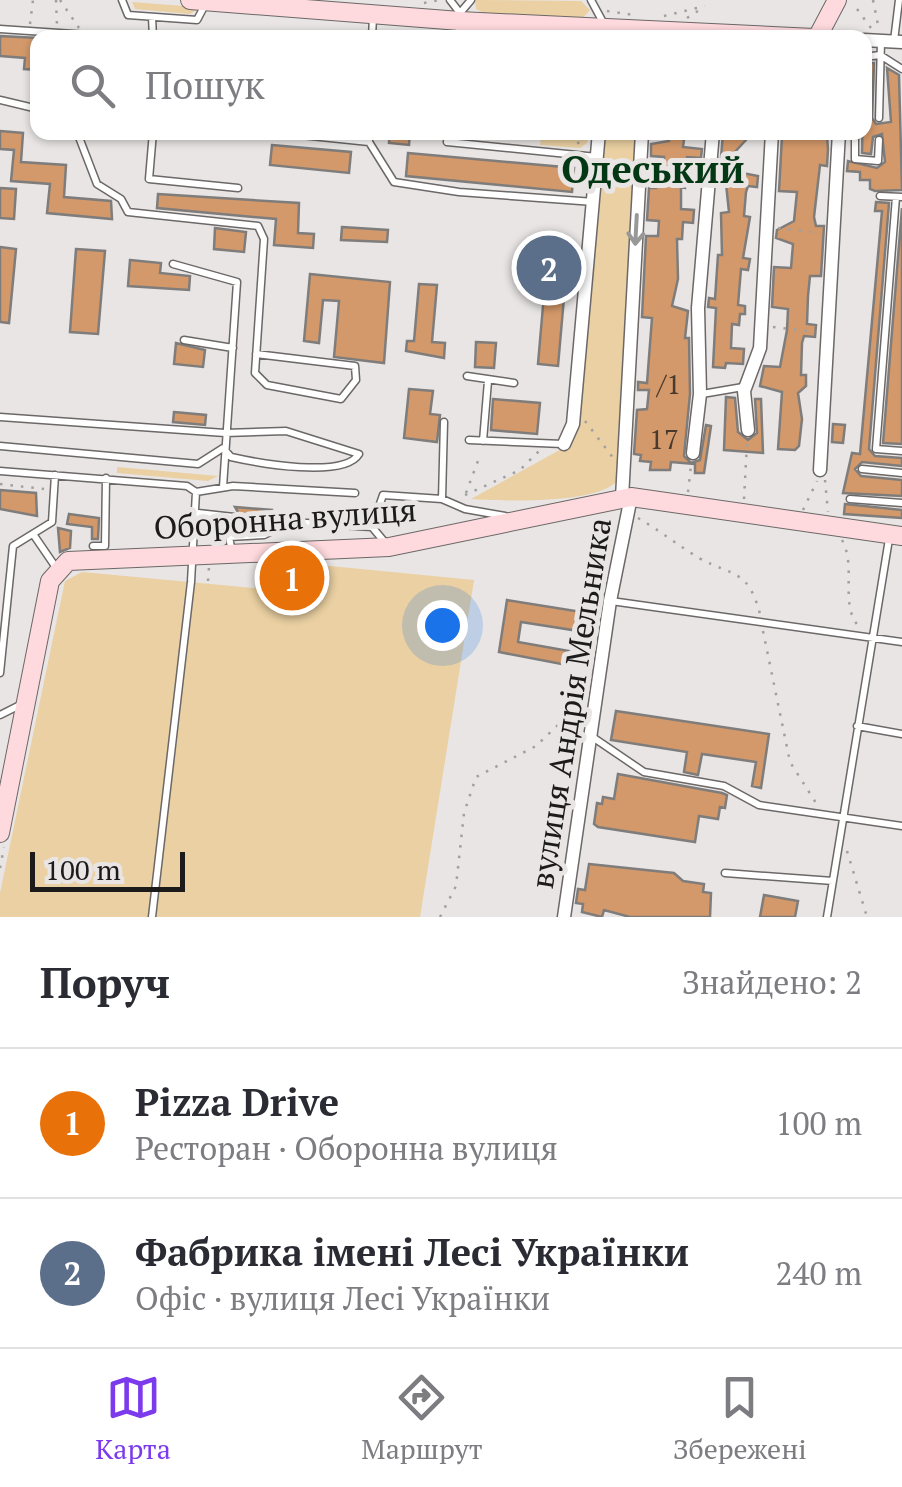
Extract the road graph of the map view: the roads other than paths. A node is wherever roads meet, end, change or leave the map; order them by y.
1 (122, 0) edge
2 (450, 0) edge
3 (471, 0) edge
4 (591, 0) edge
5 (837, 0) edge
6 (900, 0) edge
7 (198, 1) edge
8 (124, 13) junction
9 (374, 15) junction
10 (152, 18) junction
11 (460, 24) edge
12 (604, 25) edge
13 (643, 27) edge
14 (0, 29) edge
15 (123, 30) edge
16 (153, 30) edge
17 (373, 30) edge
18 (672, 30) edge
19 (820, 30) edge
20 (30, 31) edge
21 (892, 44) edge
22 (902, 69) edge
23 (0, 100) edge
24 (30, 106) edge
25 (879, 118) dead end
26 (81, 140) edge
27 (152, 140) edge
28 (349, 140) edge
29 (447, 140) edge
30 (599, 140) edge
31 (642, 140) edge
32 (712, 140) edge
33 (772, 140) edge
34 (838, 140) edge
35 (855, 140) edge
36 (878, 140) dead end
37 (368, 142) joint
38 (598, 157) junction
39 (238, 188) dead end
40 (880, 196) dead end
41 (899, 197) edge
42 (594, 202) junction
43 (172, 264) dead end
44 (184, 340) dead end
45 (233, 348) junction
46 (256, 354) junction
47 (467, 376) dead end
48 (488, 381) junction
49 (514, 382) dead end
50 (744, 387) junction
51 (700, 394) junction
52 (0, 417) edge
53 (444, 422) dead end
54 (748, 430) road end
55 (224, 432) junction
56 (470, 440) dead end
57 (482, 442) junction
58 (564, 444) joint
59 (0, 446) edge
60 (224, 448) junction
61 (902, 451) edge
62 (692, 453) road end
63 (862, 469) dead end
64 (0, 470) edge
65 (820, 470) road end
66 (902, 472) edge
67 (55, 474) junction
68 (106, 478) junction
69 (222, 487) junction
70 (196, 492) junction
71 (355, 493) dead end
72 (442, 499) junction
73 (850, 499) dead end
74 (627, 502) junction
75 (902, 503) edge
76 (198, 513) junction
77 (234, 517) dead end
78 (521, 519) junction
79 (372, 527) junction
80 (33, 534) junction
81 (896, 535) edge
82 (93, 546) dead end
83 (389, 547) junction
84 (232, 553) junction
85 (201, 555) junction
86 (57, 570) junction
87 (610, 601) junction
88 (869, 638) junction
89 (902, 642) edge
90 (0, 673) edge
91 (25, 703) junction
92 (0, 715) edge
93 (858, 726) junction
94 (902, 734) edge
95 (590, 735) junction
96 (847, 816) junction
97 (902, 826) edge
98 (0, 833) edge
99 (725, 874) dead end
100 (832, 881) junction
101 (568, 916) edge
102 (152, 917) edge
103 (827, 917) edge

1 - 8 lane
2 - 11 lane
3 - 11 lane
4 - 12 lane
5 - 19 street
6 - 21 lane
7 - 9 street
7 - 10 lane
8 - 10 lane
8 - 15 lane
9 - 11 street
9 - 17 lane
10 - 16 lane
11 - 12 street
12 - 13 street
13 - 18 street
14 - 20 lane
21 - 22 lane
21 - 25 lane
23 - 24 lane
26 - 46 lane
27 - 39 lane
28 - 37 lane
29 - 38 lane
30 - 38 street
31 -> 74 street, вулиця Андрія Мельника
32 - 51 street
33 - 50 street
34 - 65 street
35 - 36 lane
37 - 42 lane
38 - 42 street
40 - 41 lane
41 - 61 lane
42 - 58 street
43 - 45 lane
44 - 45 lane
45 - 55 lane
46 - 46 lane
47 - 48 lane
48 - 49 lane
48 - 57 lane
50 - 51 lane
50 - 54 street
51 - 62 street
52 - 55 lane
53 - 72 lane
55 - 60 lane
55 - 60 lane
56 - 57 lane
57 - 58 lane
59 - 60 lane
60 - 69 lane
63 - 66 lane
64 - 67 lane
67 - 68 lane
67 - 80 lane
68 - 70 lane
68 - 82 lane
69 - 70 lane
69 - 71 lane
70 - 76 lane
72 - 78 lane
72 - 79 lane
73 - 75 lane
74 - 78 street, Оборонна вулиця
74 - 81 street, Оборонна вулиця
74 - 87 street, вулиця Андрія Мельника
76 - 77 lane
76 - 85 lane
78 - 83 street, Оборонна вулиця
79 - 83 lane
79 - 84 lane
80 - 86 lane
80 - 90 lane
81 - 88 lane
83 - 84 street, Оборонна вулиця
84 - 85 street, Оборонна вулиця
85 - 86 street, Оборонна вулиця
85 - 102 lane
86 - 91 street
87 - 88 lane
87 - 95 street, вулиця Андрія Мельника
88 - 89 lane
88 - 93 lane
91 - 92 lane
91 - 98 street
93 - 94 lane
93 - 96 lane
95 - 96 lane
95 - 101 street, вулиця Андрія Мельника
96 - 97 lane
96 - 100 lane
99 - 100 lane
100 - 103 lane

